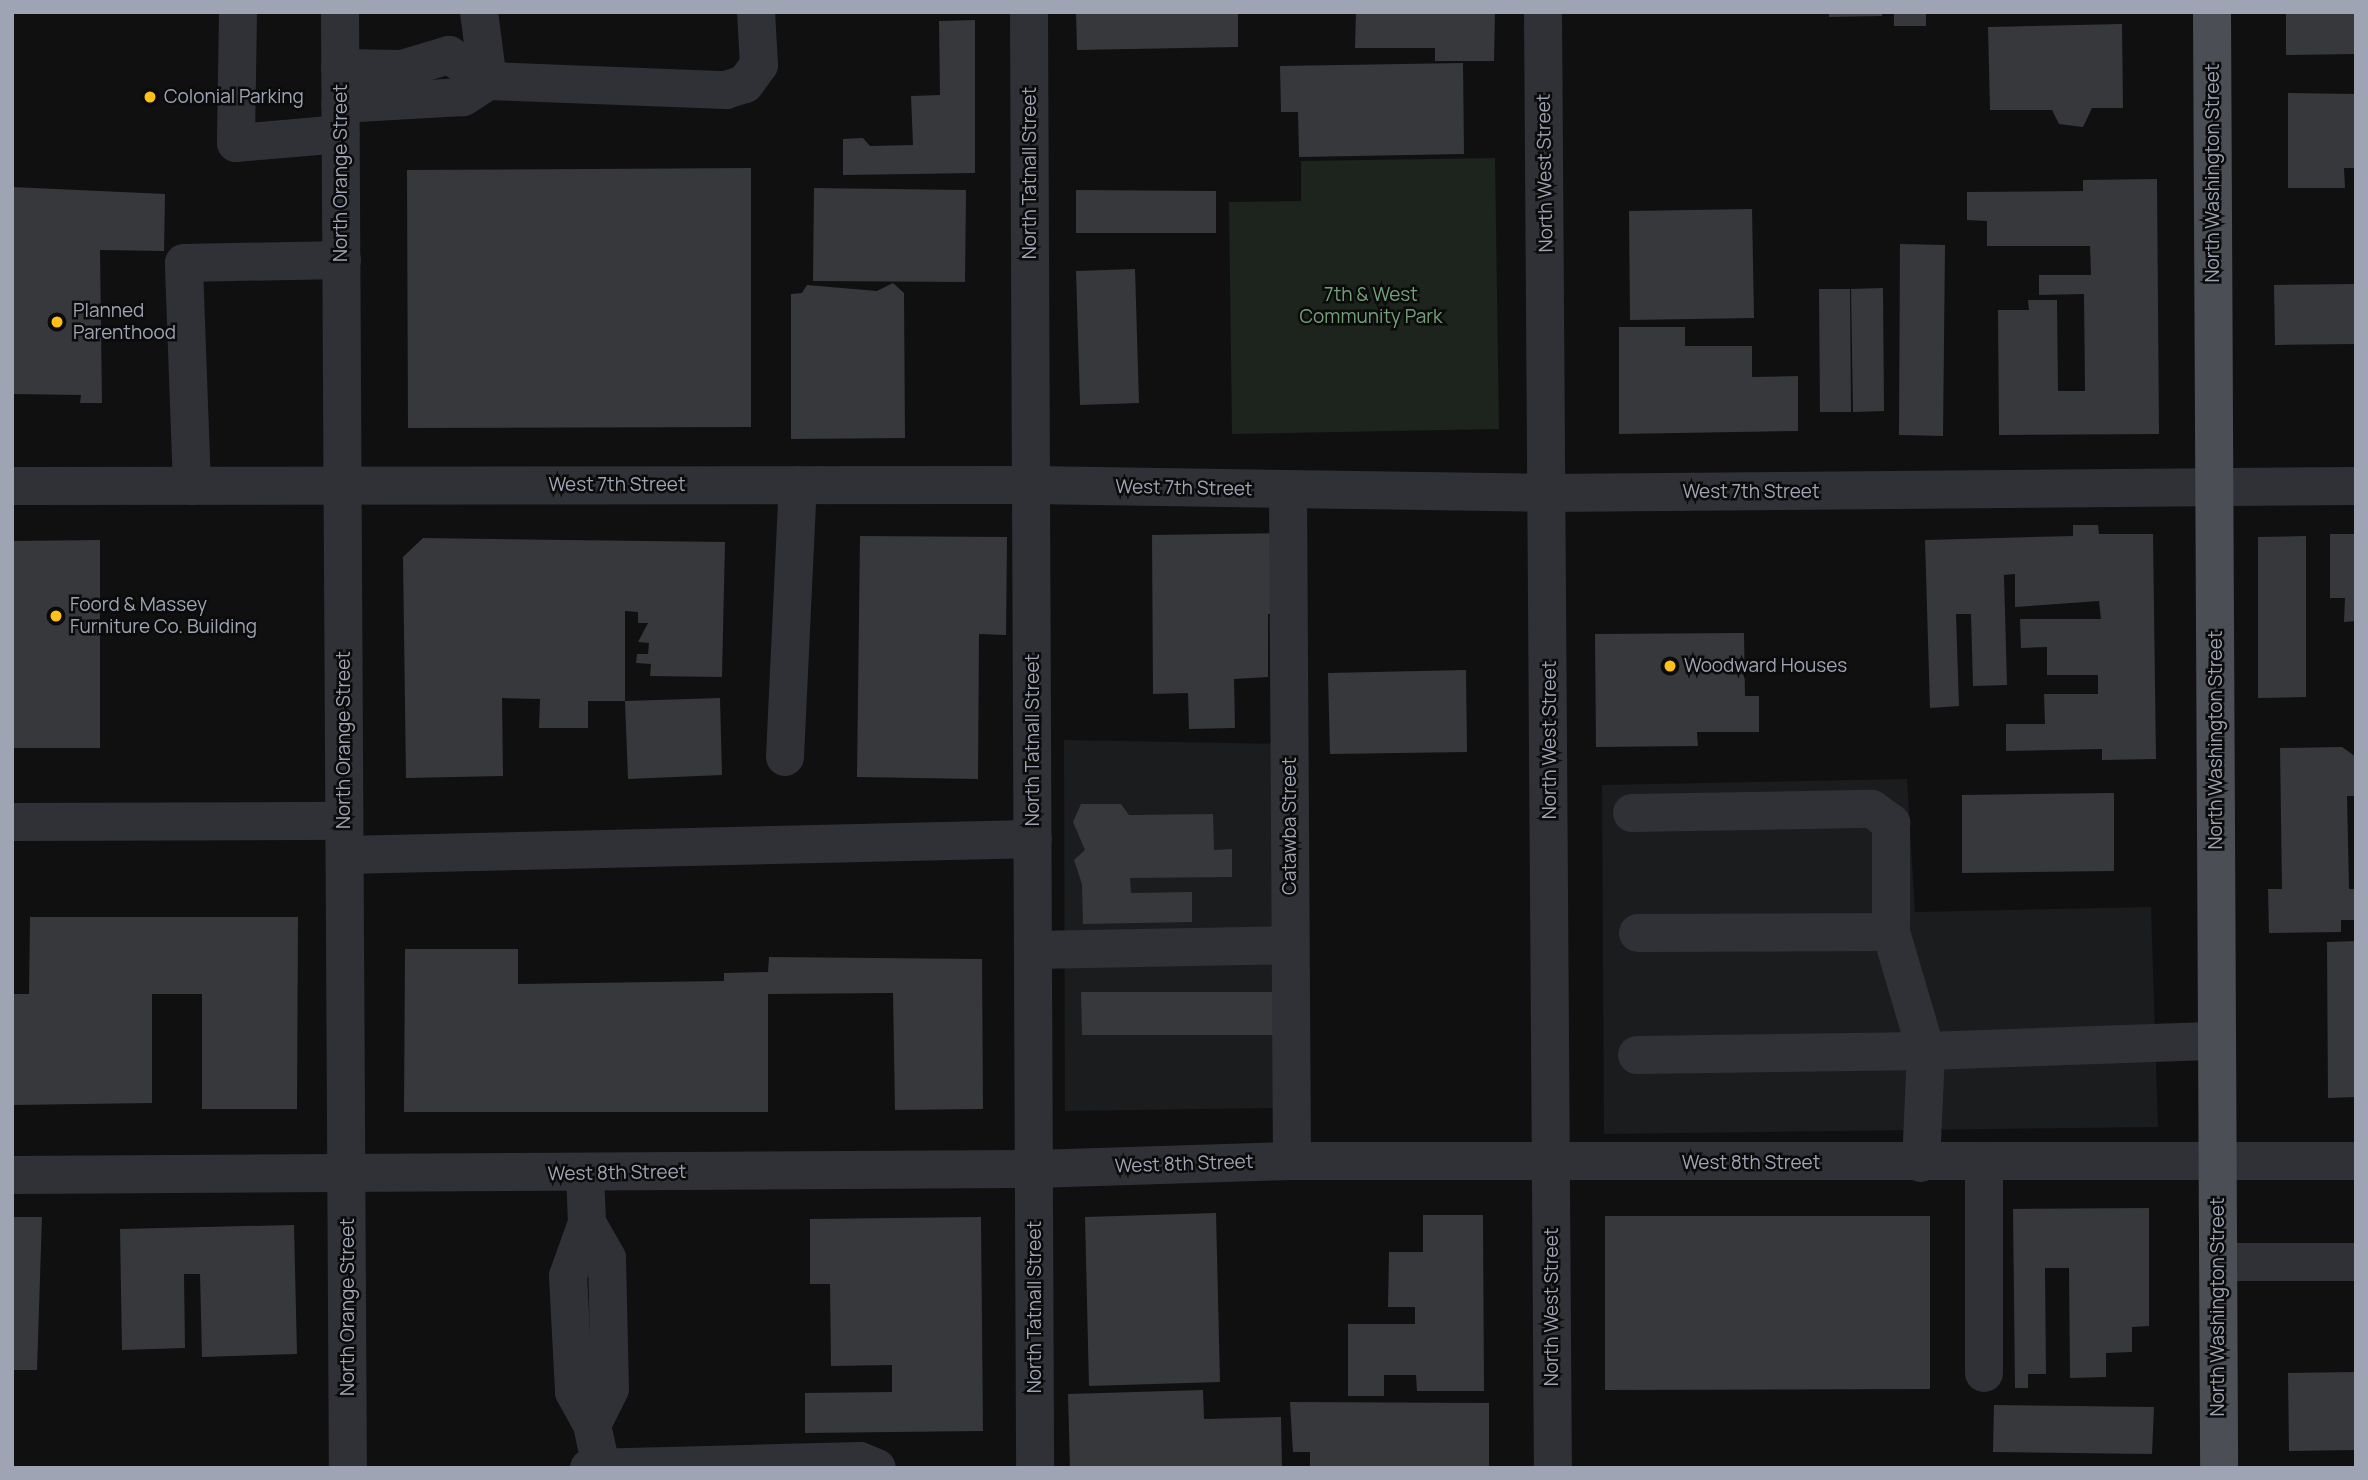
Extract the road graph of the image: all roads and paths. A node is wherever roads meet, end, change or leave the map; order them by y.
1 (238, 12) edge
2 (340, 12) edge
3 (479, 12) edge
4 (756, 12) edge
5 (1029, 12) edge
6 (1544, 12) edge
7 (2213, 12) edge
8 (488, 81) junction
9 (340, 102) junction
10 (342, 260) junction
11 (343, 485) junction
12 (798, 485) junction
13 (1031, 485) junction
14 (12, 486) edge
15 (192, 486) junction
16 (2356, 486) edge
17 (2215, 488) junction
18 (1288, 490) junction
19 (1549, 493) junction
20 (785, 757) dead end
21 (1632, 813) dead end
22 (12, 822) edge
23 (345, 838) junction
24 (1033, 839) junction
25 (1891, 932) junction
26 (1638, 933) dead end
27 (1290, 945) junction
28 (1034, 950) junction
29 (2217, 1041) junction
30 (1926, 1051) junction
31 (1637, 1055) dead end
32 (1292, 1161) junction
33 (2217, 1161) junction
34 (2356, 1161) edge
35 (1984, 1162) junction
36 (1921, 1163) junction
37 (1551, 1164) junction
38 (1035, 1169) junction
39 (585, 1173) junction
40 (12, 1175) edge
41 (347, 1175) junction
42 (2218, 1262) junction
43 (2356, 1262) edge
44 (1984, 1373) dead end
45 (868, 1464) edge
46 (595, 1467) edge
47 (348, 1468) edge
48 (1035, 1468) edge
49 (1553, 1468) edge
50 (2219, 1468) edge

1 - 9 street
2 - 9 street, North Orange Street
3 - 8 street
4 - 8 street
5 - 13 street, North Tatnall Street
6 - 19 street, North West Street
7 - 17 main road, North Washington Street
8 - 9 street
9 - 10 street, North Orange Street
10 - 11 street, North Orange Street
10 - 15 street
11 - 12 street, West 7th Street
11 - 15 street, West 7th Street
11 - 23 street, North Orange Street
12 - 13 street, West 7th Street
12 - 20 street
13 - 18 street, West 7th Street
13 - 24 street, North Tatnall Street
14 - 15 street, West 7th Street
16 - 17 street, West 7th Street
17 - 19 street, West 7th Street
17 - 29 main road, North Washington Street
18 - 19 street, West 7th Street
18 - 27 street, Catawba Street
19 - 37 street, North West Street
21 - 25 street
22 - 23 street
23 - 24 street
23 - 41 street, North Orange Street
24 - 28 street, North Tatnall Street
25 - 26 street
25 - 30 street
27 - 28 street
27 - 32 street, Catawba Street
28 - 38 street, North Tatnall Street
29 - 30 street
29 - 33 main road, North Washington Street
30 - 31 street
30 - 36 street
32 - 37 street, West 8th Street
32 - 38 street, West 8th Street
33 - 34 street, West 8th Street
33 - 35 street, West 8th Street
33 - 42 main road, North Washington Street
35 - 36 street, West 8th Street
35 - 44 street
36 - 37 street, West 8th Street
37 - 49 street, North West Street
38 - 39 street, West 8th Street
38 - 48 street, North Tatnall Street
39 - 41 street, West 8th Street
39 - 46 street
40 - 41 street, West 8th Street
41 - 47 street, North Orange Street
42 - 43 street
42 - 50 main road, North Washington Street
45 - 46 street

